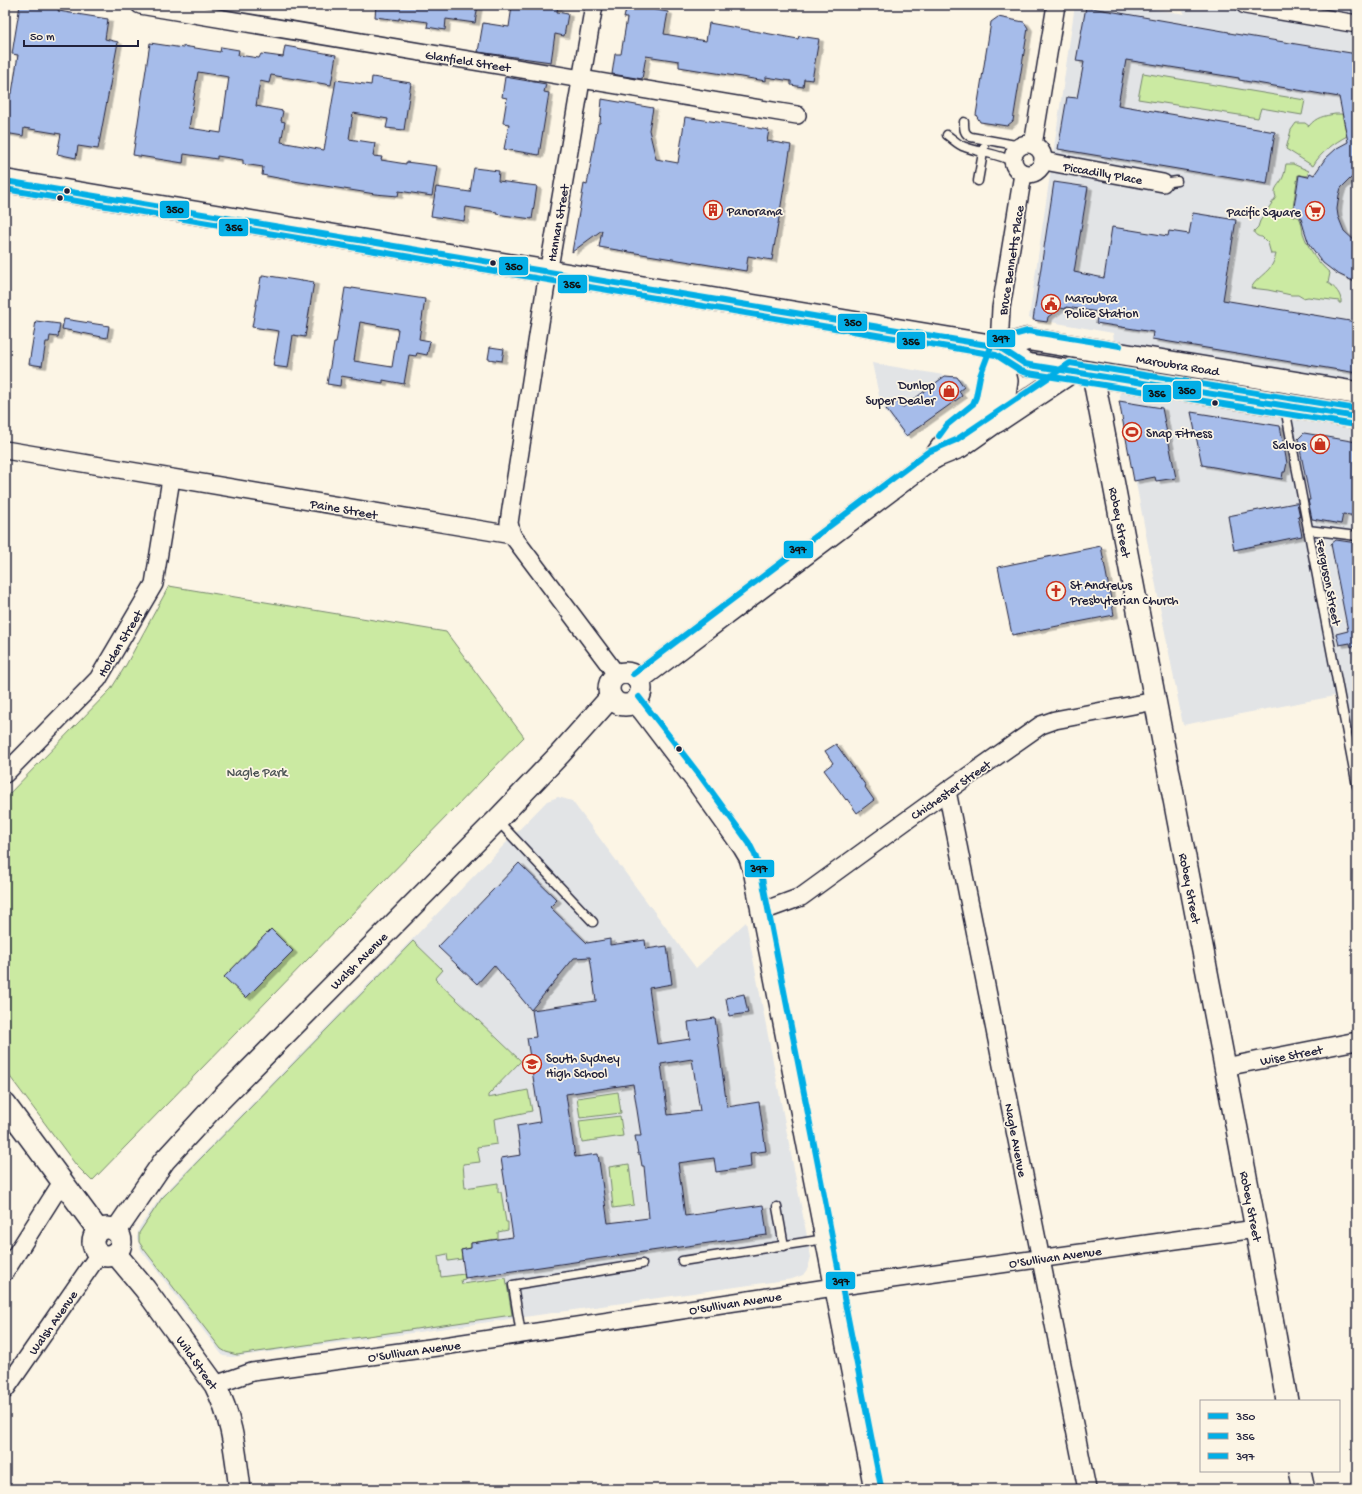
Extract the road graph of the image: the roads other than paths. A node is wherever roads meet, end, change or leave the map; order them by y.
1 (140, 5) edge
2 (594, 5) edge
3 (1056, 5) edge
4 (1245, 5) edge
5 (1357, 24) edge
6 (582, 79) junction
7 (797, 115) dead end
8 (964, 122) dead end
9 (947, 135) dead end
10 (991, 141) junction
11 (1027, 145) junction
12 (982, 151) junction
13 (1044, 161) junction
14 (1018, 168) junction
15 (5, 181) edge
16 (978, 181) dead end
17 (1170, 182) dead end
18 (549, 271) junction
19 (999, 347) junction
20 (1072, 371) junction
21 (1093, 375) junction
22 (1357, 393) edge
23 (1285, 406) junction
24 (1357, 417) edge
25 (998, 421) junction
26 (5, 450) edge
27 (933, 458) junction
28 (171, 479) junction
29 (1308, 530) junction
30 (512, 535) junction
31 (1357, 536) edge
32 (617, 675) junction
33 (638, 680) junction
34 (611, 697) junction
35 (633, 702) junction
36 (1155, 702) junction
37 (5, 774) edge
38 (1357, 786) edge
39 (947, 790) junction
40 (497, 820) junction
41 (760, 912) junction
42 (593, 922) dead end
43 (1357, 1041) edge
44 (1225, 1067) junction
45 (5, 1104) edge
46 (67, 1188) junction
47 (777, 1207) dead end
48 (101, 1226) junction
49 (1256, 1229) junction
50 (825, 1239) junction
51 (784, 1246) junction
52 (107, 1253) junction
53 (1041, 1258) junction
54 (682, 1261) dead end
55 (642, 1264) dead end
56 (5, 1272) edge
57 (834, 1287) junction
58 (521, 1334) junction
59 (216, 1385) junction
60 (5, 1390) edge
61 (1287, 1400) edge
62 (1300, 1472) edge
63 (240, 1489) edge
64 (873, 1489) edge
65 (1086, 1489) edge
66 (1304, 1489) edge

1 - 6 street, Glanfield Street
2 - 6 street, Hannan Street
3 - 11 street
4 - 5 street
6 - 7 street, Glanfield Street
6 - 18 street, Hannan Street
8 - 10 lane
9 - 12 lane
10 - 11 lane
10 - 12 lane
11 - 13 street
11 - 14 street
12 - 14 lane
12 - 16 lane
13 - 14 street
13 - 17 street, Piccadilly Place
14 - 19 street, Bruce Bennetts Place
15 - 18 main road, Maroubra Road
18 - 19 main road, Maroubra Road
18 - 30 street, Hannan Street
19 - 20 main road, Maroubra Road
19 - 22 main road, Maroubra Road
19 - 25 street
19 - 27 street
20 - 21 main road, Maroubra Road
20 - 25 main road
21 - 23 main road, Maroubra Road
21 - 36 street, Robey Street
23 - 24 main road, Maroubra Road
23 - 29 lane, Ferguson Street
25 - 27 street
26 - 28 street, Paine Street
27 - 33 street
28 - 30 street, Paine Street
28 - 37 street, Holden Street
29 - 31 lane
29 - 38 lane, Ferguson Street
30 - 32 street
32 - 33 street
32 - 34 street
33 - 35 street
34 - 35 street
34 - 40 street, Walsh Avenue
35 - 41 street
36 - 39 street, Chichester Street
36 - 44 street, Robey Street
39 - 41 street, Chichester Street
39 - 53 street, Nagle Avenue
40 - 42 lane
40 - 48 street, Walsh Avenue
41 - 50 street
43 - 44 street, Wise Street
44 - 49 street, Robey Street
45 - 46 street
46 - 48 street
46 - 56 street
47 - 51 lane
48 - 52 street
49 - 53 street, O'Sullivan Avenue
49 - 61 street, Robey Street
50 - 51 lane
50 - 57 street
51 - 54 lane
52 - 59 street, Wild Street
52 - 60 street, Walsh Avenue
53 - 57 street, O'Sullivan Avenue
53 - 65 street, Nagle Avenue
55 - 58 lane
57 - 58 street, O'Sullivan Avenue
57 - 64 street
58 - 59 street, O'Sullivan Avenue
59 - 63 street, Wild Street
62 - 66 street

